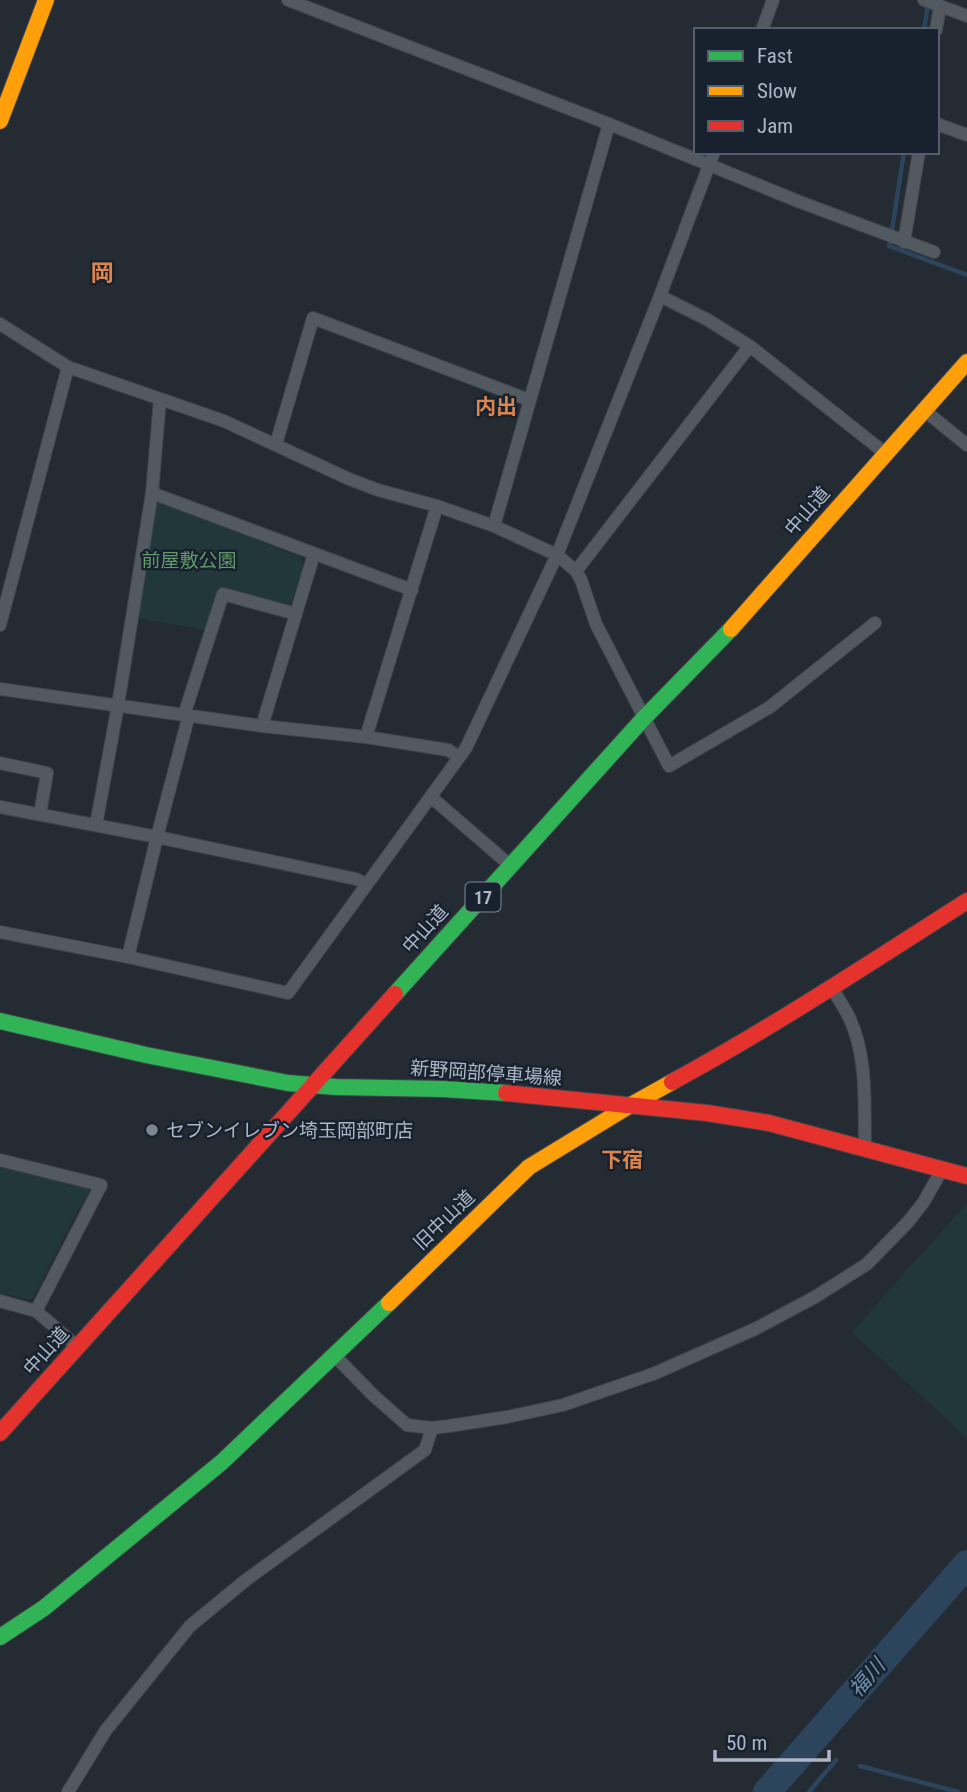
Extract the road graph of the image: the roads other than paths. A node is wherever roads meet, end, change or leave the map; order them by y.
1 (46, 0) edge
2 (288, 0) edge
3 (773, 0) edge
4 (924, 0) edge
5 (940, 6) junction
6 (967, 16) edge
7 (763, 28) edge
8 (936, 28) edge
9 (0, 121) edge
10 (608, 124) junction
11 (939, 125) edge
12 (967, 135) edge
13 (694, 152) edge
14 (919, 154) edge
15 (711, 158) edge
16 (904, 242) junction
17 (934, 252) dead end
18 (660, 296) junction
19 (1, 327) edge
20 (751, 347) junction
21 (967, 362) edge
22 (68, 367) junction
23 (160, 399) junction
24 (529, 400) junction
25 (924, 410) junction
26 (276, 444) junction
27 (967, 445) edge
28 (885, 453) junction
29 (152, 493) junction
30 (437, 506) junction
31 (494, 526) junction
32 (314, 554) junction
33 (557, 555) junction
34 (576, 571) junction
35 (412, 590) junction
36 (3, 602) edge
37 (296, 614) junction
38 (875, 623) dead end
39 (0, 625) edge
40 (0, 689) edge
41 (118, 705) junction
42 (187, 715) junction
43 (645, 718) junction
44 (262, 726) junction
45 (366, 737) junction
46 (459, 757) junction
47 (0, 763) edge
48 (431, 797) junction
49 (0, 807) edge
50 (40, 814) junction
51 (96, 825) junction
52 (157, 837) junction
53 (511, 866) junction
54 (366, 884) junction
55 (967, 901) edge
56 (0, 932) edge
57 (128, 957) junction
58 (832, 988) junction
59 (0, 1021) edge
60 (315, 1085) junction
61 (629, 1105) junction
62 (865, 1148) junction
63 (0, 1160) edge
64 (942, 1170) junction
65 (967, 1176) edge
66 (0, 1301) edge
67 (36, 1311) junction
68 (78, 1347) junction
69 (335, 1356) junction
70 (432, 1428) junction
71 (0, 1433) edge
72 (0, 1637) edge
73 (68, 1792) edge

1 - 9 main road
2 - 10 street
3 - 7 street
4 - 5 street
5 - 6 street
5 - 8 street
10 - 13 street
10 - 24 street
11 - 12 street
14 - 16 street
15 - 16 street
15 - 18 street
16 - 17 street
18 - 20 street
18 - 33 street
19 - 22 street
20 - 28 street
20 - 34 street
21 - 25 main road, 中山道 / 17
22 - 23 street
22 - 36 street
23 - 26 street
23 - 29 street
24 - 26 street
24 - 31 street
25 - 27 street
25 - 28 main road, 中山道 / 17
26 - 30 street
28 - 43 main road, 中山道 / 17
29 - 32 street
29 - 41 street
30 - 31 street
30 - 35 street
31 - 33 street
32 - 35 street
32 - 37 street
33 - 34 street
33 - 46 street
34 - 43 street
35 - 45 street
36 - 39 street
37 - 42 street
37 - 44 street
38 - 43 street
40 - 41 street
41 - 42 street
41 - 51 street
42 - 44 street
42 - 52 street
43 - 53 main road, 中山道 / 17
44 - 45 street
45 - 46 street
46 - 48 street
47 - 50 street
48 - 53 street
48 - 54 street
49 - 50 street
50 - 51 street
51 - 52 street
52 - 54 street
52 - 57 street
53 - 60 main road, 中山道 / 17
54 - 57 street
55 - 58 main road, 旧中山道
56 - 57 street
58 - 61 main road, 旧中山道
58 - 62 street
59 - 60 main road, 新野岡部停車場線
60 - 61 main road, 新野岡部停車場線
60 - 68 main road, 中山道 / 17
61 - 62 main road, 新野岡部停車場線
61 - 69 main road, 旧中山道
62 - 64 main road, 新野岡部停車場線
63 - 67 street
64 - 65 main road, 新野岡部停車場線
64 - 70 street
66 - 67 street
67 - 68 street
68 - 71 main road, 中山道 / 17
69 - 70 street
69 - 72 main road, 旧中山道
70 - 73 street

